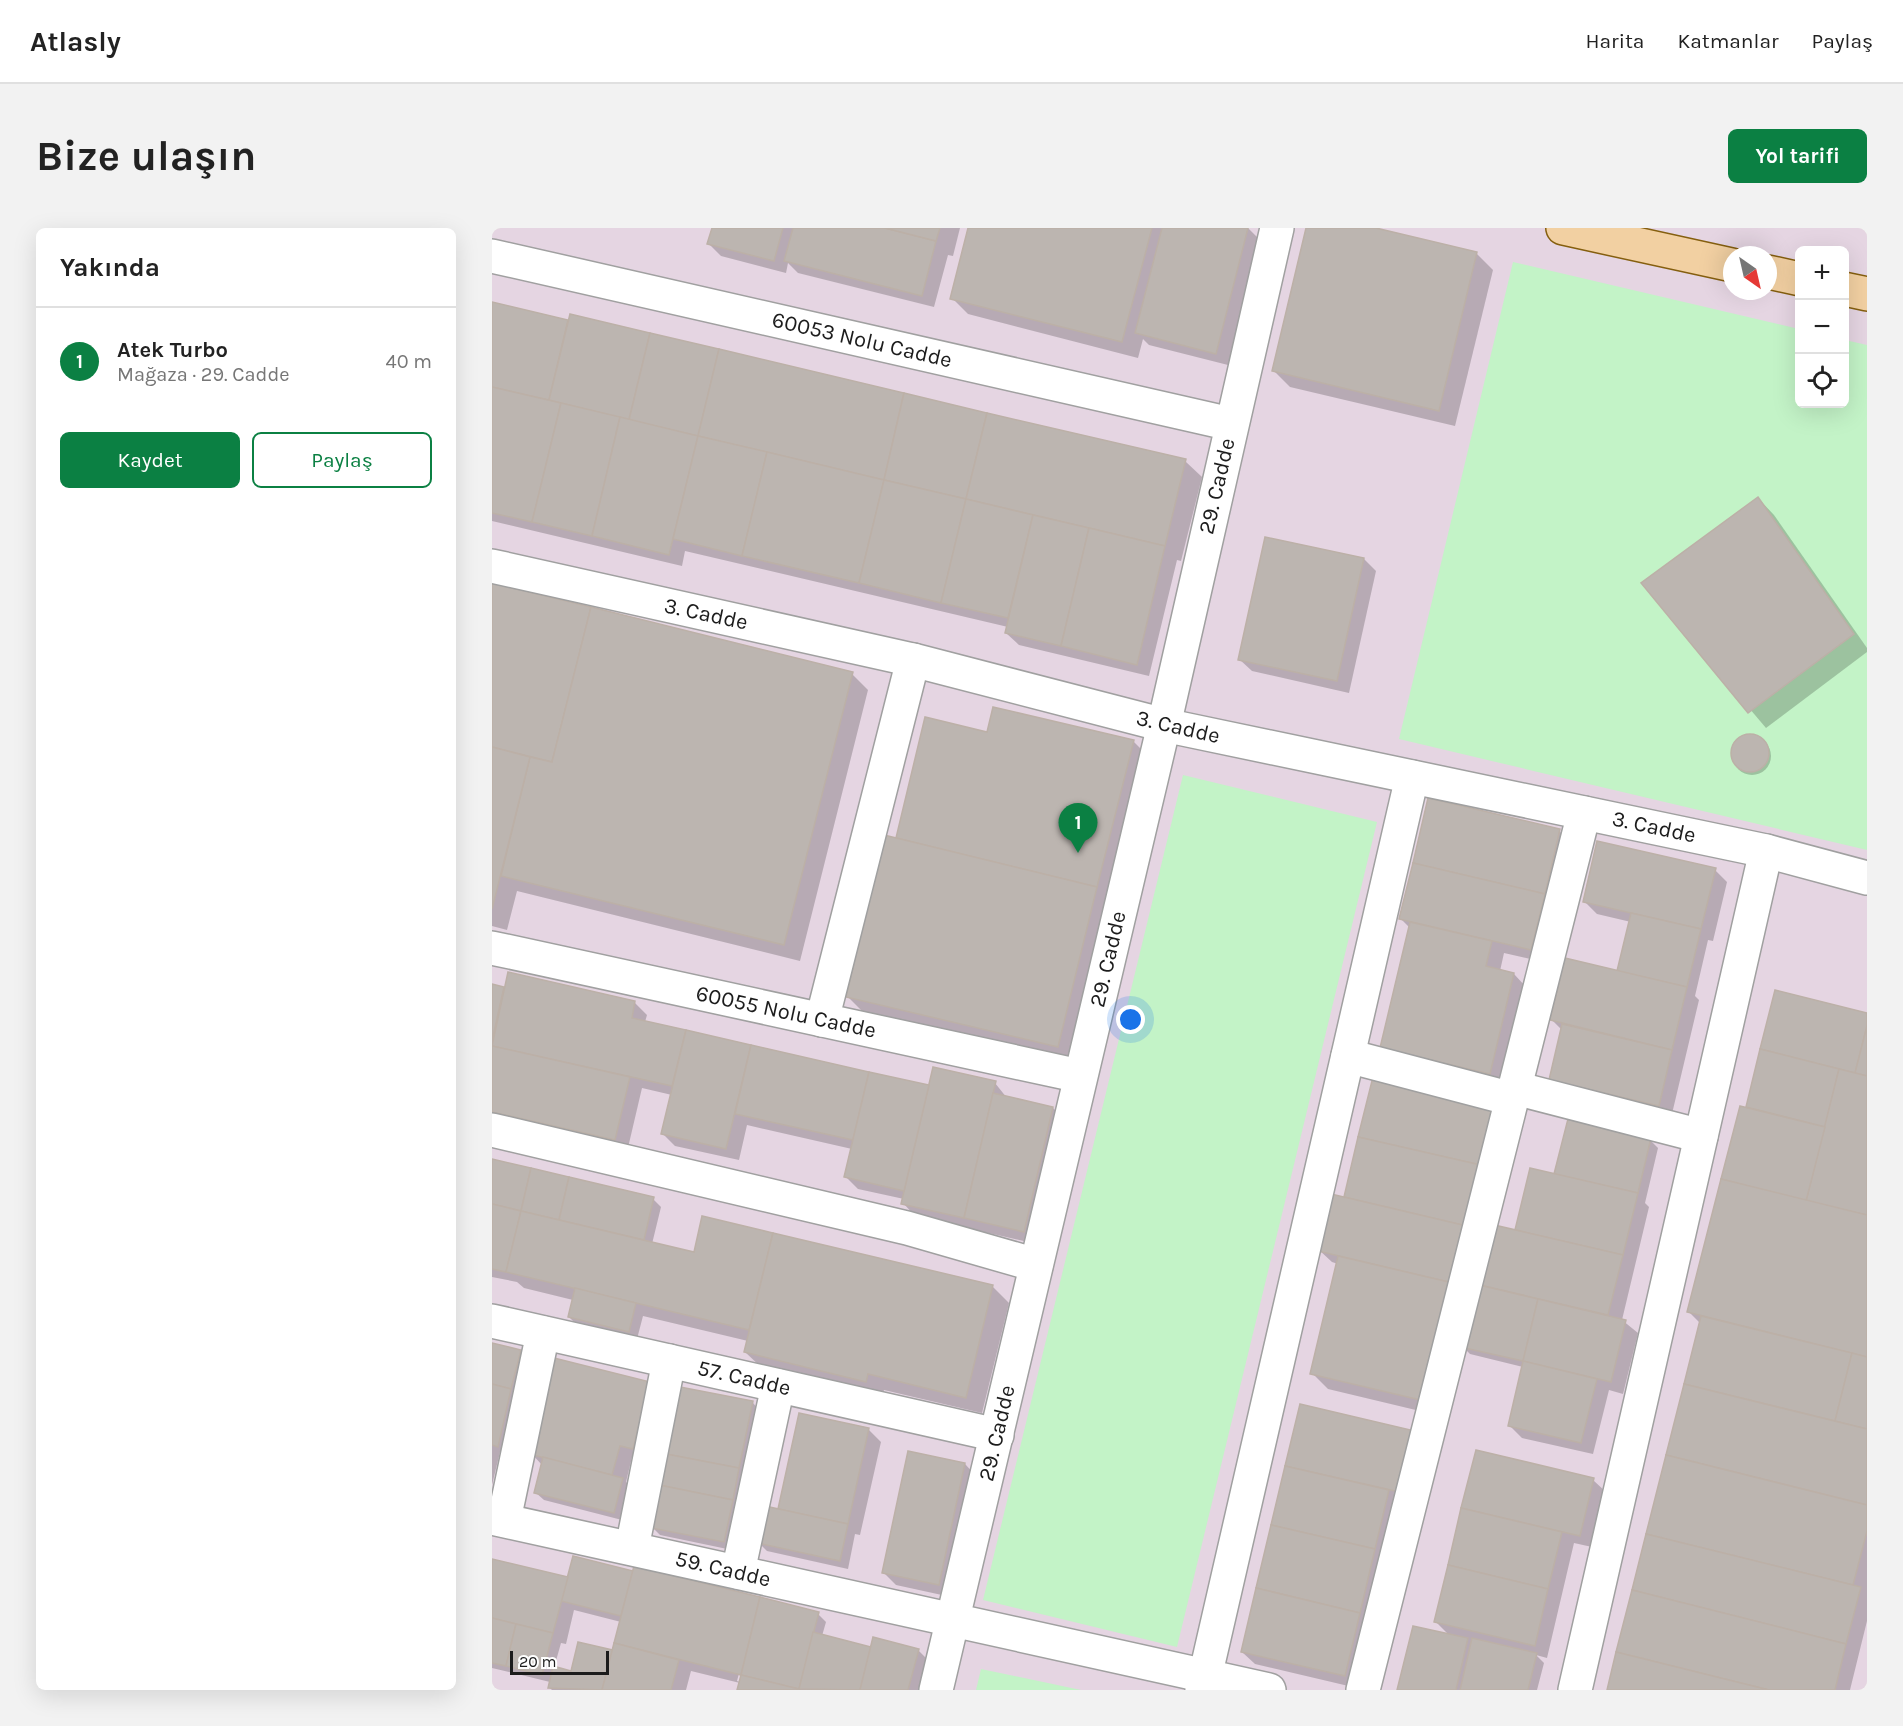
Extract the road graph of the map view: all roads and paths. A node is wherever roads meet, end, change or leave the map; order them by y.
1 (1277, 228) edge
2 (1563, 228) edge
3 (492, 256) edge
4 (1723, 263) edge
5 (1777, 274) edge
6 (1795, 278) edge
7 (1849, 290) edge
8 (1867, 294) edge
9 (1231, 424) junction
10 (492, 566) edge
11 (913, 660) junction
12 (1164, 724) junction
13 (1412, 777) junction
14 (1584, 813) junction
15 (1766, 851) junction
16 (1867, 878) edge
17 (492, 948) edge
18 (822, 1020) junction
19 (1348, 1056) junction
20 (1080, 1076) junction
21 (1513, 1093) junction
22 (492, 1130) edge
23 (1701, 1136) junction
24 (1036, 1265) junction
25 (492, 1321) edge
26 (543, 1333) junction
27 (669, 1361) junction
28 (778, 1386) junction
29 (997, 1435) junction
30 (498, 1519) edge
31 (632, 1548) junction
32 (738, 1572) junction
33 (954, 1620) junction
34 (1203, 1683) edge
35 (936, 1690) edge
36 (1269, 1690) edge
37 (1363, 1690) edge
38 (1575, 1690) edge

1 - 9 street, 29. Cadde
2 - 4 main road
3 - 9 street, 60053 Nolu Cadde
5 - 6 main road
7 - 8 main road
9 - 12 street, 29. Cadde
10 - 11 street, 3. Cadde
11 - 12 street, 3. Cadde
11 - 18 street
12 - 13 street, 3. Cadde
12 - 20 street, 29. Cadde
13 - 14 street, 3. Cadde
13 - 19 street
14 - 15 street, 3. Cadde
14 - 21 street
15 - 16 street, 3. Cadde
15 - 23 street
17 - 18 street, 60055 Nolu Cadde
18 - 20 street, 60055 Nolu Cadde
19 - 21 street
19 - 34 street
20 - 24 street, 29. Cadde
21 - 23 street
21 - 37 street
22 - 24 street
23 - 38 street
24 - 29 street, 29. Cadde
25 - 26 street, 57. Cadde
26 - 27 street, 57. Cadde
26 - 30 street
27 - 28 street, 57. Cadde
27 - 31 street
28 - 29 street, 57. Cadde
28 - 32 street
29 - 33 street, 29. Cadde
30 - 31 street, 59. Cadde
31 - 32 street, 59. Cadde
32 - 33 street, 59. Cadde
33 - 34 street, 59. Cadde
33 - 35 street, 29. Cadde
34 - 36 street, 59. Cadde

